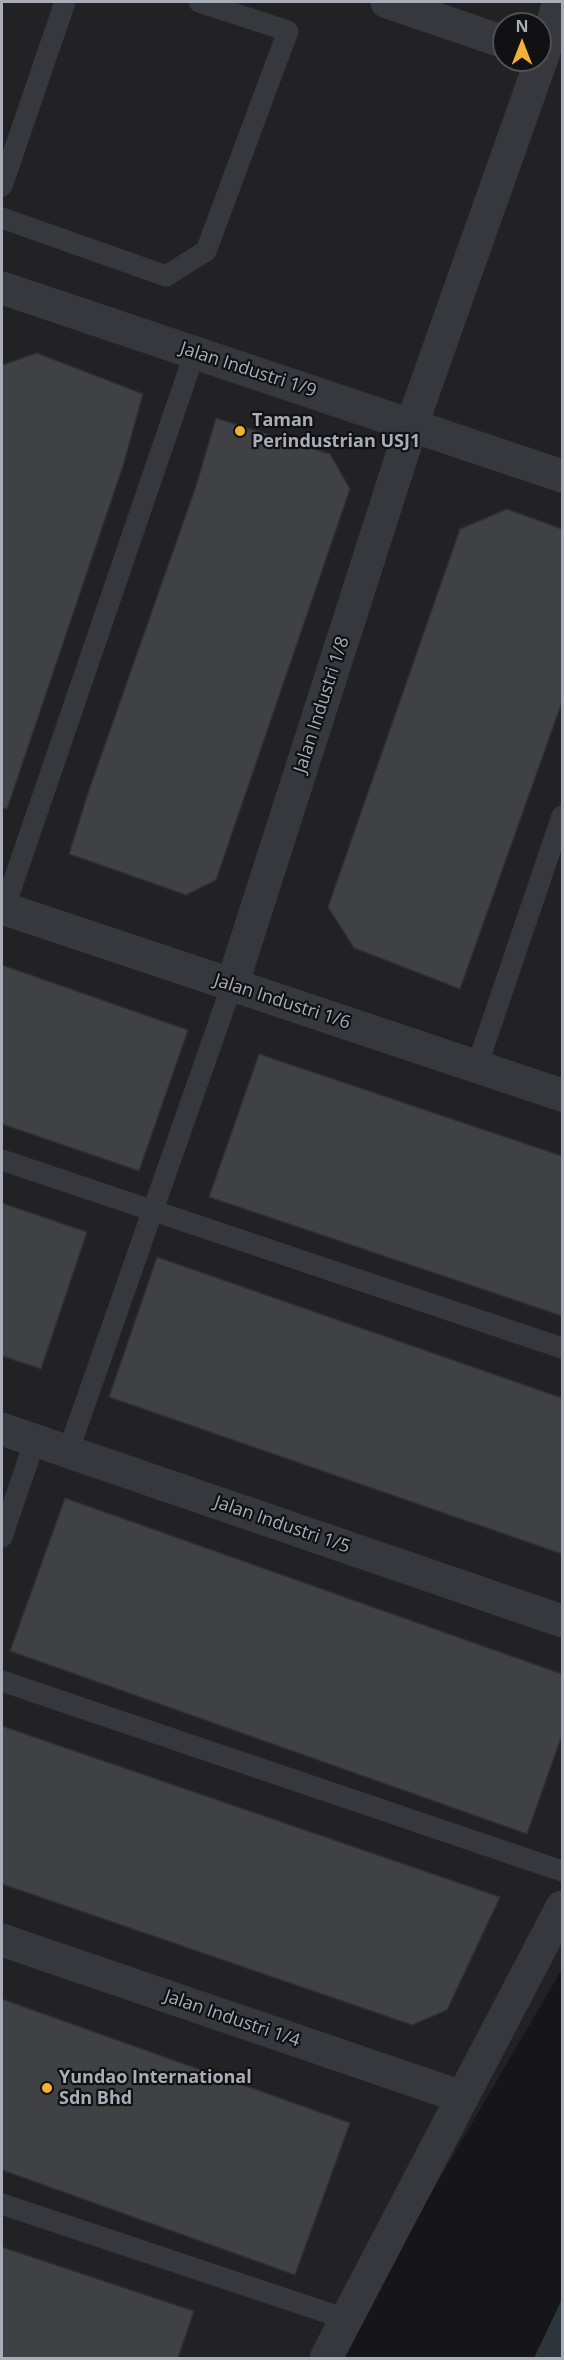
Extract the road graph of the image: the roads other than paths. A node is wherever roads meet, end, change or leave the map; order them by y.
1 (65, 2) edge
2 (199, 2) edge
3 (387, 2) edge
4 (559, 2) edge
5 (552, 37) edge
6 (492, 38) edge
7 (542, 72) edge
8 (2, 186) edge
9 (2, 218) edge
10 (2, 288) edge
11 (195, 352) junction
12 (412, 424) junction
13 (562, 476) edge
14 (562, 816) edge
15 (3, 909) edge
16 (232, 986) junction
17 (477, 1066) junction
18 (562, 1095) edge
19 (2, 1160) edge
20 (152, 1210) junction
21 (562, 1348) edge
22 (2, 1429) edge
23 (35, 1440) junction
24 (68, 1452) junction
25 (2, 1537) edge
26 (562, 1621) edge
27 (2, 1681) edge
28 (562, 1871) edge
29 (562, 1907) edge
30 (2, 1940) edge
31 (462, 2097) junction
32 (2, 2204) edge
33 (346, 2319) junction
34 (326, 2358) edge

1 - 8 lane
2 - 9 lane
3 - 6 street
4 - 5 street, Jalan Industri 1/8
7 - 12 street, Jalan Industri 1/8
10 - 11 street, Jalan Industri 1/9
11 - 12 street, Jalan Industri 1/9
11 - 15 lane
12 - 13 street, Jalan Industri 1/9
12 - 16 street, Jalan Industri 1/8
14 - 17 lane
15 - 16 street, Jalan Industri 1/6
16 - 17 street, Jalan Industri 1/6
16 - 20 lane
17 - 18 street, Jalan Industri 1/6
19 - 20 lane
20 - 21 lane
20 - 24 lane
22 - 23 street, Jalan Industri 1/5
23 - 24 street, Jalan Industri 1/5
23 - 25 lane
24 - 26 street, Jalan Industri 1/5
27 - 28 lane
29 - 31 street
30 - 31 street, Jalan Industri 1/4
31 - 33 street
32 - 33 lane
33 - 34 street

